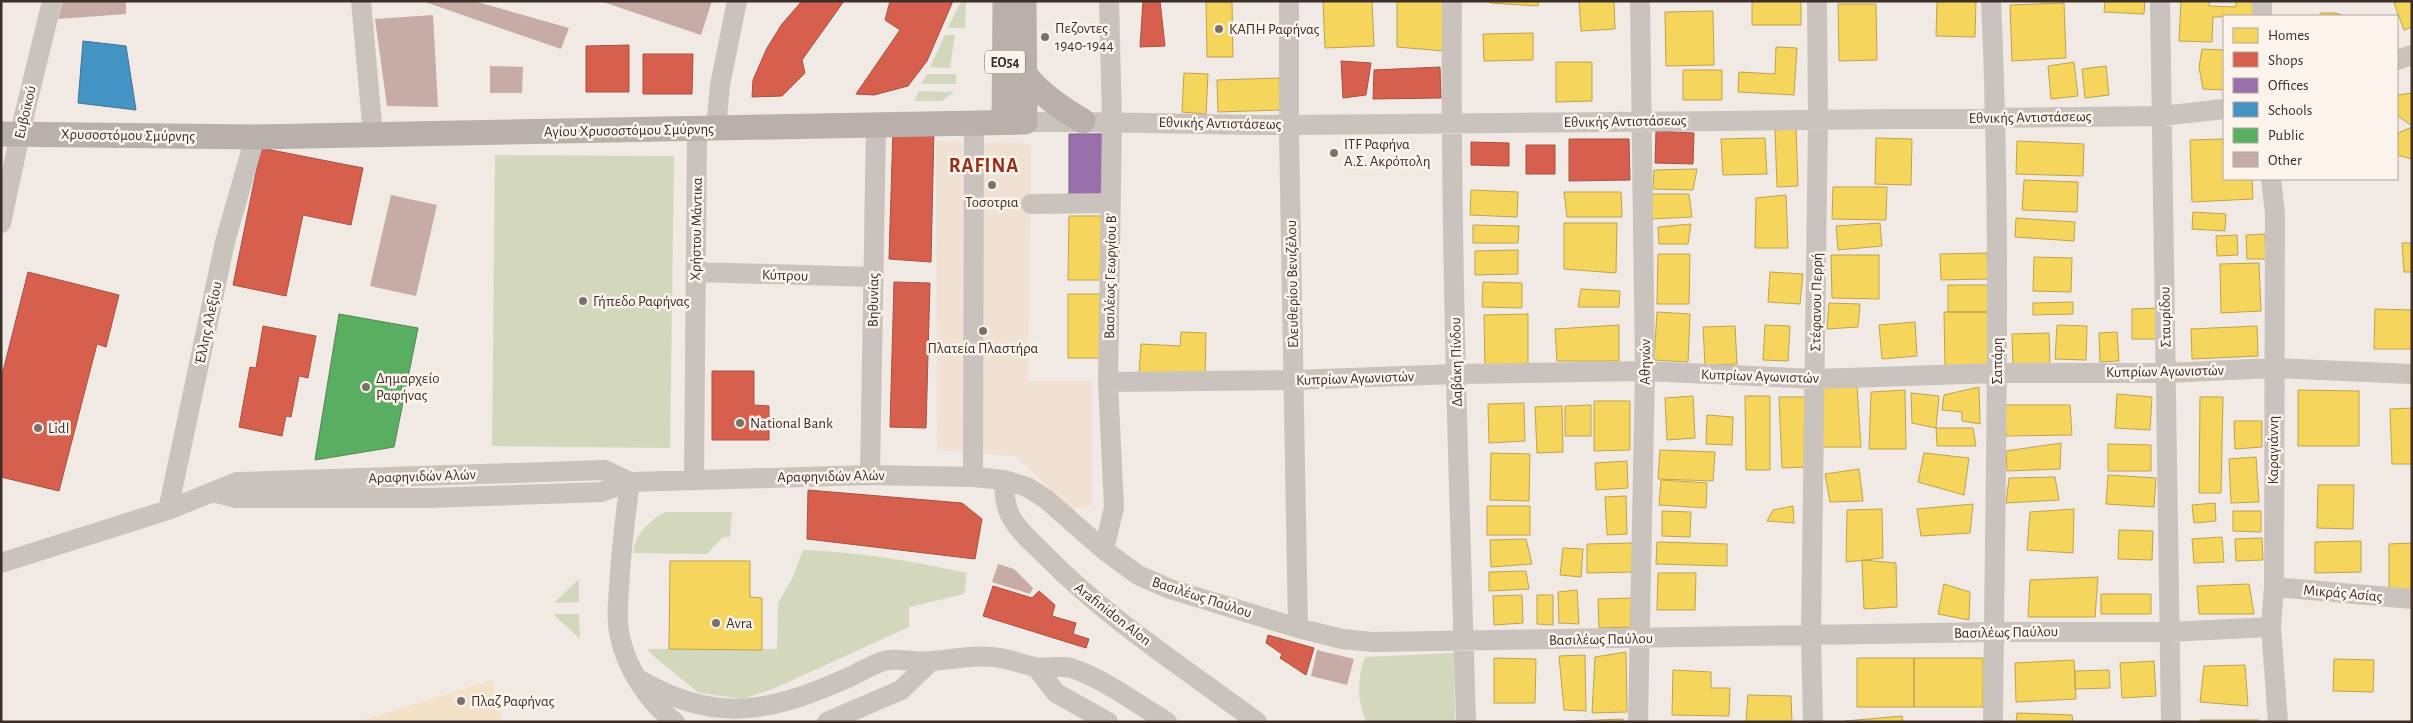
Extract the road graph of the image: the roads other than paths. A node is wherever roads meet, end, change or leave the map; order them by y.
1 (52, 1) edge
2 (361, 1) edge
3 (737, 1) edge
4 (1005, 1) edge
5 (1024, 1) edge
6 (1109, 1) edge
7 (1289, 1) edge
8 (1452, 1) edge
9 (1640, 1) edge
10 (1816, 1) edge
11 (1991, 1) edge
12 (2160, 1) edge
13 (2262, 1) edge
14 (2262, 15) edge
15 (2412, 55) edge
16 (2398, 60) edge
17 (1024, 73) junction
18 (2223, 109) edge
19 (2162, 116) junction
20 (1996, 117) junction
21 (1818, 119) junction
22 (1083, 121) junction
23 (1112, 121) junction
24 (1641, 121) junction
25 (1014, 122) junction
26 (974, 123) junction
27 (1451, 123) junction
28 (876, 125) junction
29 (1289, 125) junction
30 (706, 128) junction
31 (11, 133) edge
32 (373, 135) junction
33 (255, 137) junction
34 (2271, 180) edge
35 (1111, 203) junction
36 (1032, 204) dead end
37 (1, 223) edge
38 (696, 272) junction
39 (874, 278) junction
40 (2273, 368) junction
41 (1645, 370) junction
42 (1997, 373) junction
43 (2166, 373) junction
44 (1456, 374) junction
45 (2412, 374) edge
46 (1815, 378) junction
47 (1295, 380) junction
48 (1108, 382) junction
49 (870, 475) junction
50 (973, 477) junction
51 (694, 479) junction
52 (1004, 480) junction
53 (630, 482) junction
54 (168, 510) junction
55 (1104, 550) junction
56 (1, 563) edge
57 (2274, 587) junction
58 (2412, 599) edge
59 (2271, 627) junction
60 (1298, 628) junction
61 (1994, 632) junction
62 (2170, 632) junction
63 (1811, 636) junction
64 (1640, 638) junction
65 (1463, 641) junction
66 (931, 661) junction
67 (1036, 667) junction
68 (638, 679) junction
69 (675, 722) edge
70 (827, 722) edge
71 (1108, 722) edge
72 (1167, 722) edge
73 (1257, 722) edge
74 (1466, 722) edge
75 (1638, 722) edge
76 (1813, 722) edge
77 (1993, 722) edge
78 (2171, 722) edge
79 (2278, 722) edge

1 - 31 street, Ευβοϊκού
2 - 32 street
3 - 30 street, Χρήστου Μάντικα
4 - 25 main road, ΕΟ54
5 - 17 main road, ΕΟ54
6 - 23 street, Βασιλέως Γεωργίου Β'
7 - 29 street, Ελευθερίου Βενιζέλου
8 - 27 street, Δαβάκη Πίνδου
9 - 24 street, Αθηνών
10 - 21 street, Στέφανου Περρή
11 - 20 street, Σαπάρη
12 - 19 street, Σταυρίδου
13 - 14 street
15 - 16 street
17 - 22 main road
17 - 25 main road, ΕΟ54
18 - 19 street, Εθνικής Αντιστάσεως
19 - 20 street, Εθνικής Αντιστάσεως
19 - 43 street, Σταυρίδου
20 - 21 street, Εθνικής Αντιστάσεως
20 - 42 street, Σαπάρη
21 - 24 street, Εθνικής Αντιστάσεως
21 - 46 street, Στέφανου Περρή
22 - 23 street, Εθνικής Αντιστάσεως
22 - 25 street, Εθνικής Αντιστάσεως
23 - 29 street, Εθνικής Αντιστάσεως
23 - 35 street, Βασιλέως Γεωργίου Β'
24 - 27 street, Εθνικής Αντιστάσεως
24 - 41 street, Αθηνών
25 - 26 main road, Αγίου Χρυσοστόμου Σμύρνης
26 - 28 main road, Αγίου Χρυσοστόμου Σμύρνης
26 - 50 street
27 - 29 street, Εθνικής Αντιστάσεως
27 - 44 street, Δαβάκη Πίνδου
28 - 30 main road, Αγίου Χρυσοστόμου Σμύρνης
28 - 39 street, Βηθυνίας
29 - 47 street, Ελευθερίου Βενιζέλου
30 - 32 main road, Αγίου Χρυσοστόμου Σμύρνης
30 - 38 street, Χρήστου Μάντικα
31 - 33 main road, Χρυσοστόμου Σμύρνης
31 - 37 street, Ευβοϊκού
32 - 33 main road, Αγίου Χρυσοστόμου Σμύρνης
33 - 54 street, Έλλης Αλεξίου
34 - 40 street, Καραγιάννη
35 - 36 street
35 - 48 street, Βασιλέως Γεωργίου Β'
38 - 39 street, Κύπρου
38 - 51 street, Χρήστου Μάντικα
39 - 49 street, Βηθυνίας
40 - 43 street, Κυπρίων Αγωνιστών
40 - 45 street, Κυπρίων Αγωνιστών
40 - 57 street, Καραγιάννη
41 - 44 street, Κυπρίων Αγωνιστών
41 - 46 street, Κυπρίων Αγωνιστών
41 - 64 street, Αθηνών
42 - 43 street, Κυπρίων Αγωνιστών
42 - 46 street, Κυπρίων Αγωνιστών
42 - 61 street, Σαπάρη
43 - 62 street, Σταυρίδου
44 - 47 street, Κυπρίων Αγωνιστών
44 - 65 street, Δαβάκη Πίνδου
46 - 63 street, Στέφανου Περρή
47 - 48 street, Κυπρίων Αγωνιστών
47 - 60 street, Ελευθερίου Βενιζέλου
48 - 55 street, Βασιλέως Γεωργίου Β'
49 - 50 street, Αραφηνιδών Αλών
49 - 51 street, Αραφηνιδών Αλών
50 - 52 street, Βασιλέως Παύλου
51 - 53 street, Αραφηνιδών Αλών
52 - 55 street, Βασιλέως Παύλου
52 - 73 street, Arafinidon Alon
53 - 54 street, Αραφηνιδών Αλών
53 - 68 street
54 - 56 street, Αραφηνιδών Αλών
55 - 60 street, Βασιλέως Παύλου
57 - 58 street, Μικράς Ασίας
57 - 59 street, Καραγιάννη
59 - 62 street, Βασιλέως Παύλου
59 - 79 street, Καραγιάννη
60 - 65 street, Βασιλέως Παύλου
61 - 62 street, Βασιλέως Παύλου
61 - 63 street, Βασιλέως Παύλου
61 - 77 street, Σαπάρη
62 - 78 street, Σταυρίδου
63 - 64 street, Βασιλέως Παύλου
63 - 76 street, Στέφανου Περρή
64 - 65 street, Βασιλέως Παύλου
64 - 75 street, Αθηνών
65 - 74 street, Δαβάκη Πίνδου
66 - 67 street
66 - 68 street
66 - 70 street
67 - 71 street
67 - 72 street
68 - 69 street

